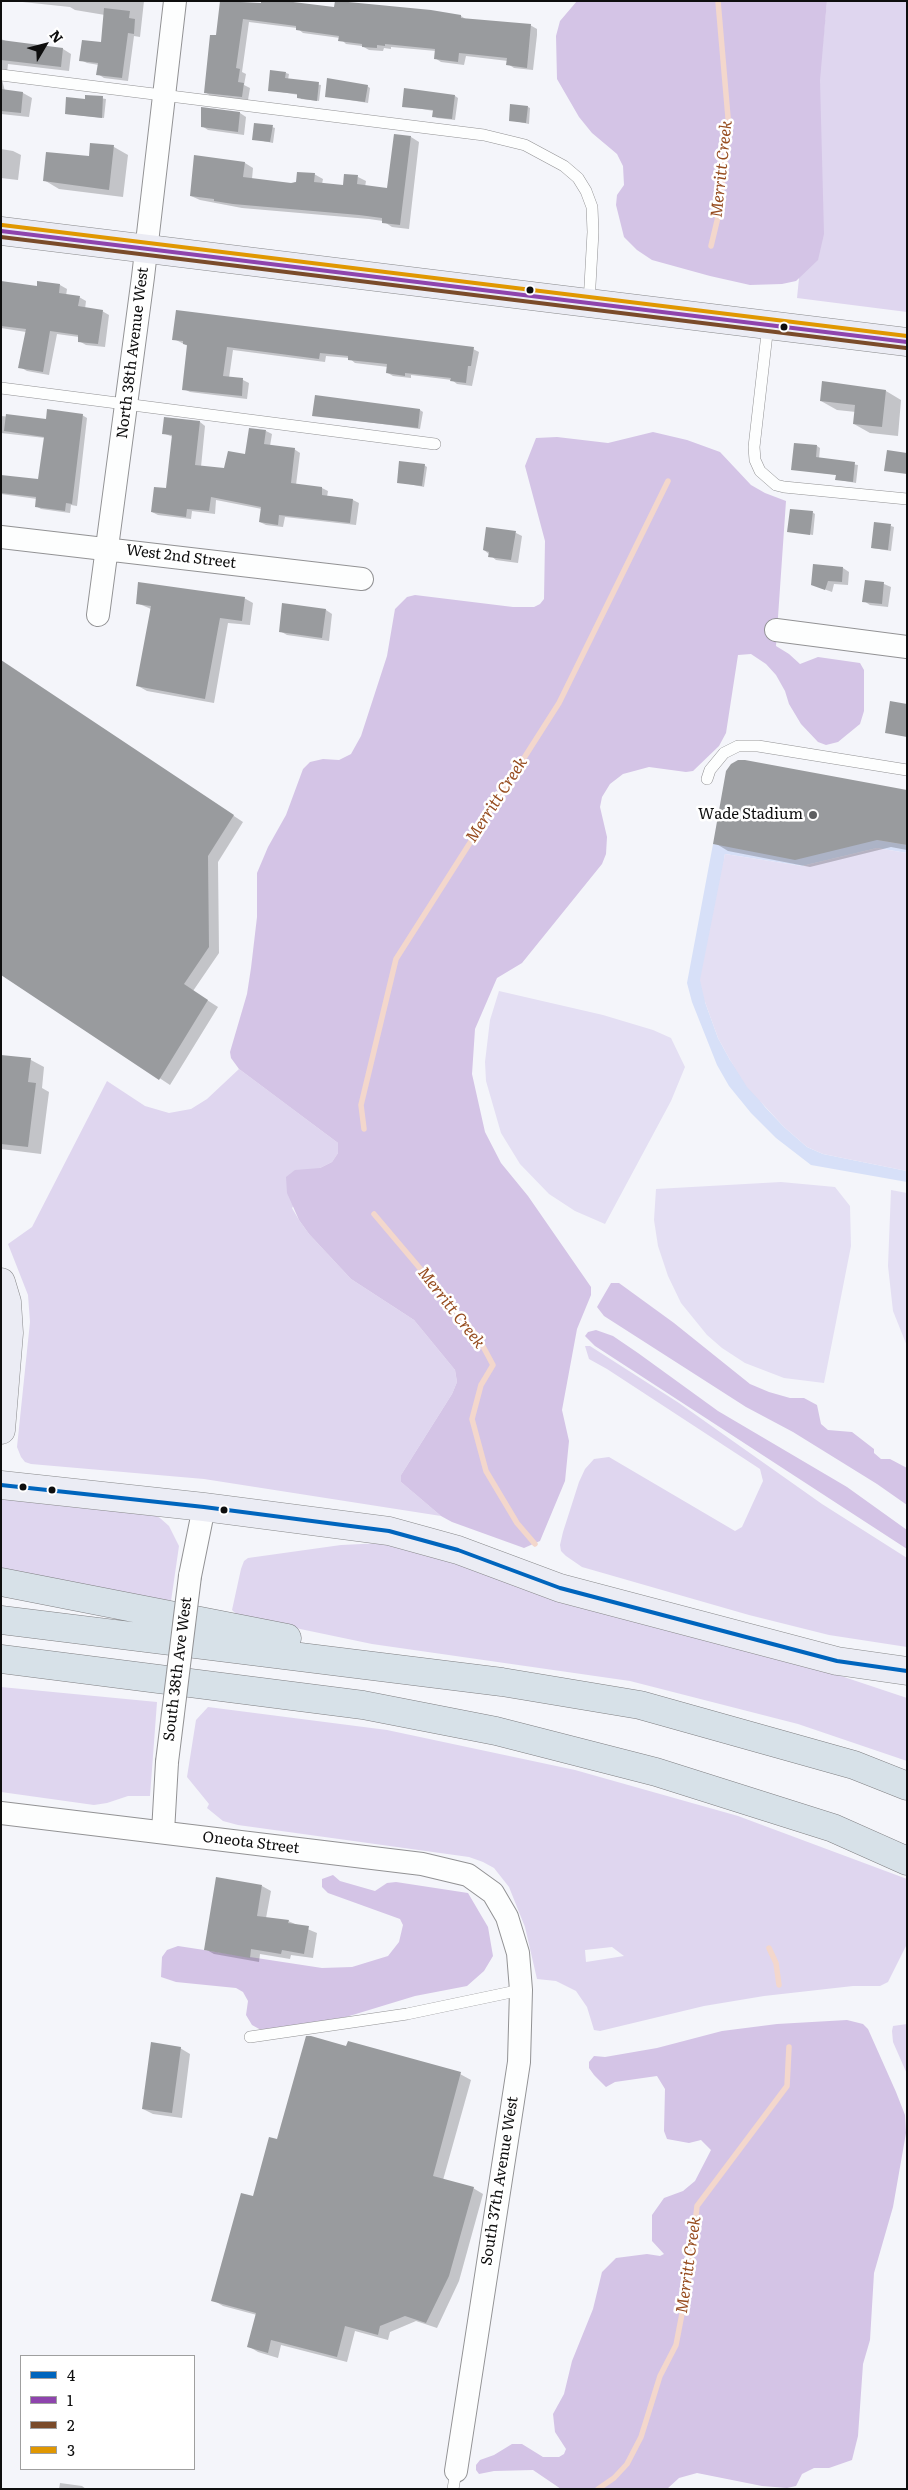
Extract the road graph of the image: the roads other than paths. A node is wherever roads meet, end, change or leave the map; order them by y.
1 (175, 1) edge
2 (1, 75) edge
3 (164, 94) junction
4 (1, 231) edge
5 (146, 248) junction
6 (589, 303) junction
7 (768, 325) junction
8 (907, 342) edge
9 (1, 388) edge
10 (126, 403) junction
11 (434, 444) dead end
12 (907, 499) edge
13 (1, 537) edge
14 (108, 549) junction
15 (362, 579) dead end
16 (98, 615) dead end
17 (776, 630) dead end
18 (907, 646) edge
19 (907, 770) edge
20 (707, 779) dead end
21 (1, 1282) edge
22 (2, 1424) edge
23 (1, 1485) edge
24 (204, 1506) junction
25 (1, 1582) edge
26 (1, 1620) edge
27 (10, 1662) edge
28 (374, 1666) junction
29 (907, 1671) edge
30 (907, 1786) edge
31 (1, 1813) edge
32 (163, 1832) junction
33 (907, 1861) edge
34 (493, 1893) joint
35 (520, 1990) junction
36 (250, 2037) dead end
37 (454, 2480) edge

1 - 3 street, North 38th Avenue West
2 - 3 lane
3 - 5 street, North 38th Avenue West
3 - 6 lane
4 - 5 street
5 - 6 street
5 - 10 street, North 38th Avenue West
6 - 7 street
7 - 8 street
7 - 12 lane
9 - 10 lane
10 - 11 lane
10 - 14 street, North 38th Avenue West
13 - 14 street, West 2nd Street
14 - 15 street, West 2nd Street
14 - 16 street, North 38th Avenue West
17 - 18 street
19 - 20 lane
21 - 22 street
23 - 24 street
24 - 29 street
24 - 32 street, South 38th Ave West, bridge
25 - 28 highway
26 - 28 highway
27 - 33 highway
28 - 30 highway
31 - 32 street, Oneota Street
32 - 34 street, Oneota Street
34 - 35 street, South 37th Avenue West
35 - 36 lane
35 - 37 street, South 37th Avenue West

